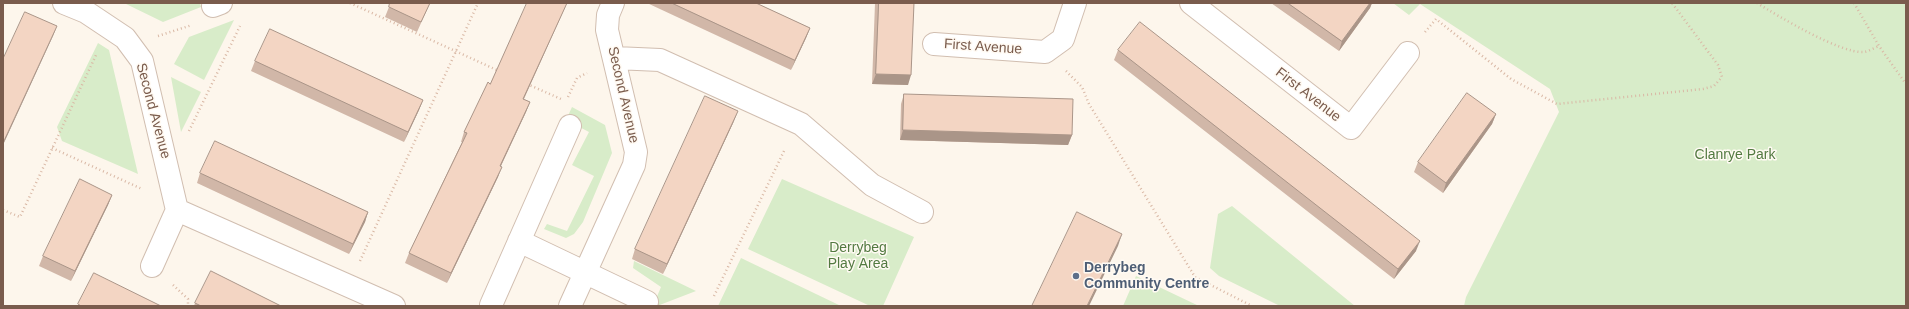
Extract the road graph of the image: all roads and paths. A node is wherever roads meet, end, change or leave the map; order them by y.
1 (64, 3) edge
2 (350, 3) edge
3 (478, 3) edge
4 (613, 3) edge
5 (1075, 3) edge
6 (1191, 3) edge
7 (1672, 3) edge
8 (1757, 3) edge
9 (1854, 3) edge
10 (217, 5) edge
11 (242, 20) dead end
12 (934, 44) dead end
13 (131, 46) junction
14 (1879, 46) junction
15 (99, 49) dead end
16 (456, 51) junction
17 (1045, 52) junction
18 (1408, 53) joint
19 (615, 58) junction
20 (504, 73) edge
21 (525, 83) edge
22 (1906, 84) edge
23 (570, 126) dead end
24 (787, 146) dead end
25 (52, 148) junction
26 (169, 171) junction
27 (147, 192) dead end
28 (3, 210) edge
29 (178, 210) junction
30 (922, 212) dead end
31 (519, 241) junction
32 (152, 266) dead end
33 (585, 273) junction
34 (349, 286) junction
35 (714, 296) dead end
36 (648, 302) dead end
37 (491, 305) edge
38 (394, 306) edge
39 (570, 306) edge
40 (1252, 306) edge

1 - 13 street, Second Avenue
2 - 16 path
3 - 16 path
4 - 19 street, Second Avenue
5 - 17 street
6 - 18 street, First Avenue
7 - 18 path
8 - 14 path
9 - 14 path
10 - 13 path
11 - 26 path
12 - 17 street, First Avenue
13 - 26 street, Second Avenue
14 - 22 path
15 - 25 path
16 - 20 path
16 - 34 path
17 - 40 path
19 - 21 path
19 - 30 street
19 - 33 street, Second Avenue
23 - 31 street
24 - 35 path
25 - 27 path
25 - 28 path
26 - 29 street, Second Avenue
29 - 32 street
29 - 34 street
31 - 33 street
31 - 37 street
33 - 36 street
33 - 39 street, Second Avenue
34 - 38 street

